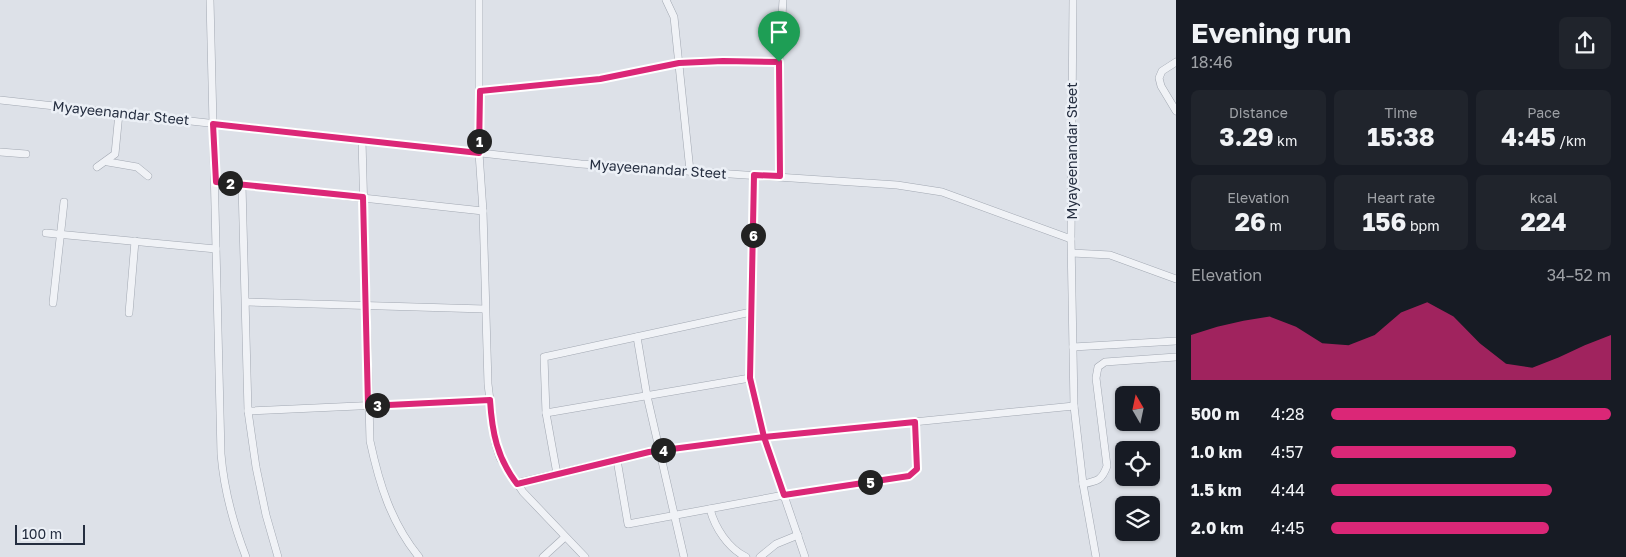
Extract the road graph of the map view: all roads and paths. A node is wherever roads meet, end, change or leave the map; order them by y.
1 (210, 0) edge
2 (479, 0) edge
3 (666, 0) edge
4 (783, 0) edge
5 (1074, 0) edge
6 (779, 62) junction
7 (1176, 62) edge
8 (679, 63) junction
9 (480, 91) junction
10 (0, 100) edge
11 (1176, 111) edge
12 (119, 113) junction
13 (213, 124) junction
14 (362, 140) junction
15 (0, 152) edge
16 (479, 153) junction
17 (26, 154) dead end
18 (108, 162) junction
19 (97, 167) dead end
20 (690, 171) junction
21 (754, 175) junction
22 (148, 176) dead end
23 (780, 176) junction
24 (216, 182) junction
25 (242, 185) junction
26 (363, 197) junction
27 (64, 202) dead end
28 (483, 211) junction
29 (46, 233) dead end
30 (61, 234) junction
31 (1072, 238) junction
32 (135, 241) junction
33 (216, 249) junction
34 (1072, 253) junction
35 (1176, 280) edge
36 (247, 302) junction
37 (53, 303) dead end
38 (367, 306) junction
39 (485, 309) junction
40 (751, 312) junction
41 (129, 313) dead end
42 (637, 337) junction
43 (1176, 340) edge
44 (1073, 346) junction
45 (1176, 358) edge
46 (750, 378) junction
47 (647, 396) junction
48 (490, 400) junction
49 (368, 406) junction
50 (1074, 406) junction
51 (248, 411) junction
52 (546, 413) junction
53 (915, 422) junction
54 (764, 437) junction
55 (660, 451) junction
56 (617, 460) junction
57 (557, 474) junction
58 (517, 484) junction
59 (1083, 484) junction
60 (784, 495) junction
61 (710, 509) junction
62 (673, 516) junction
63 (798, 534) junction
64 (564, 537) junction
65 (246, 557) edge
66 (278, 557) edge
67 (419, 557) edge
68 (544, 557) edge
69 (585, 557) edge
70 (684, 557) edge
71 (746, 557) edge
72 (760, 557) edge
73 (805, 557) edge
74 (1096, 557) edge

1 - 13 street
2 - 9 street
3 - 8 street
4 - 6 street
5 - 31 street, Myayeenandar Steet
6 - 8 street
6 - 23 street
7 - 11 street
8 - 9 street
8 - 20 street
9 - 16 street
10 - 12 street, Myayeenandar Steet
12 - 13 street, Myayeenandar Steet
12 - 18 street
13 - 14 street, Myayeenandar Steet
13 - 24 street
14 - 16 street, Myayeenandar Steet
14 - 26 street
15 - 17 street
16 - 20 street, Myayeenandar Steet
16 - 28 street
18 - 19 street
18 - 22 street
20 - 21 street, Myayeenandar Steet
21 - 23 street, Myayeenandar Steet
21 - 40 street
23 - 31 street, Myayeenandar Steet
24 - 25 street
24 - 33 street
25 - 26 street
25 - 36 street
26 - 28 street
26 - 38 street
27 - 30 street
28 - 39 street
29 - 30 street
30 - 32 street
30 - 37 street
31 - 34 street
32 - 33 street
32 - 41 street
33 - 65 street
34 - 35 street
34 - 44 street
36 - 38 street
36 - 51 street
38 - 39 street
38 - 49 street
39 - 48 street
40 - 42 street
40 - 46 street
42 - 47 street
42 - 52 street
43 - 44 street
44 - 50 street
45 - 59 street
46 - 47 street
46 - 54 street
47 - 52 street
47 - 55 street
48 - 49 street
48 - 58 street
49 - 51 street
49 - 67 street
50 - 53 street
50 - 59 street
51 - 66 street
52 - 57 street
53 - 54 street
53 - 60 street
54 - 55 street
54 - 60 street
55 - 56 street
55 - 62 street
56 - 57 street
56 - 62 street
57 - 58 street
58 - 64 street
59 - 74 street
60 - 61 street
60 - 63 street
61 - 62 street
61 - 71 street
62 - 70 street
63 - 72 street
63 - 73 street
64 - 68 street
64 - 69 street

